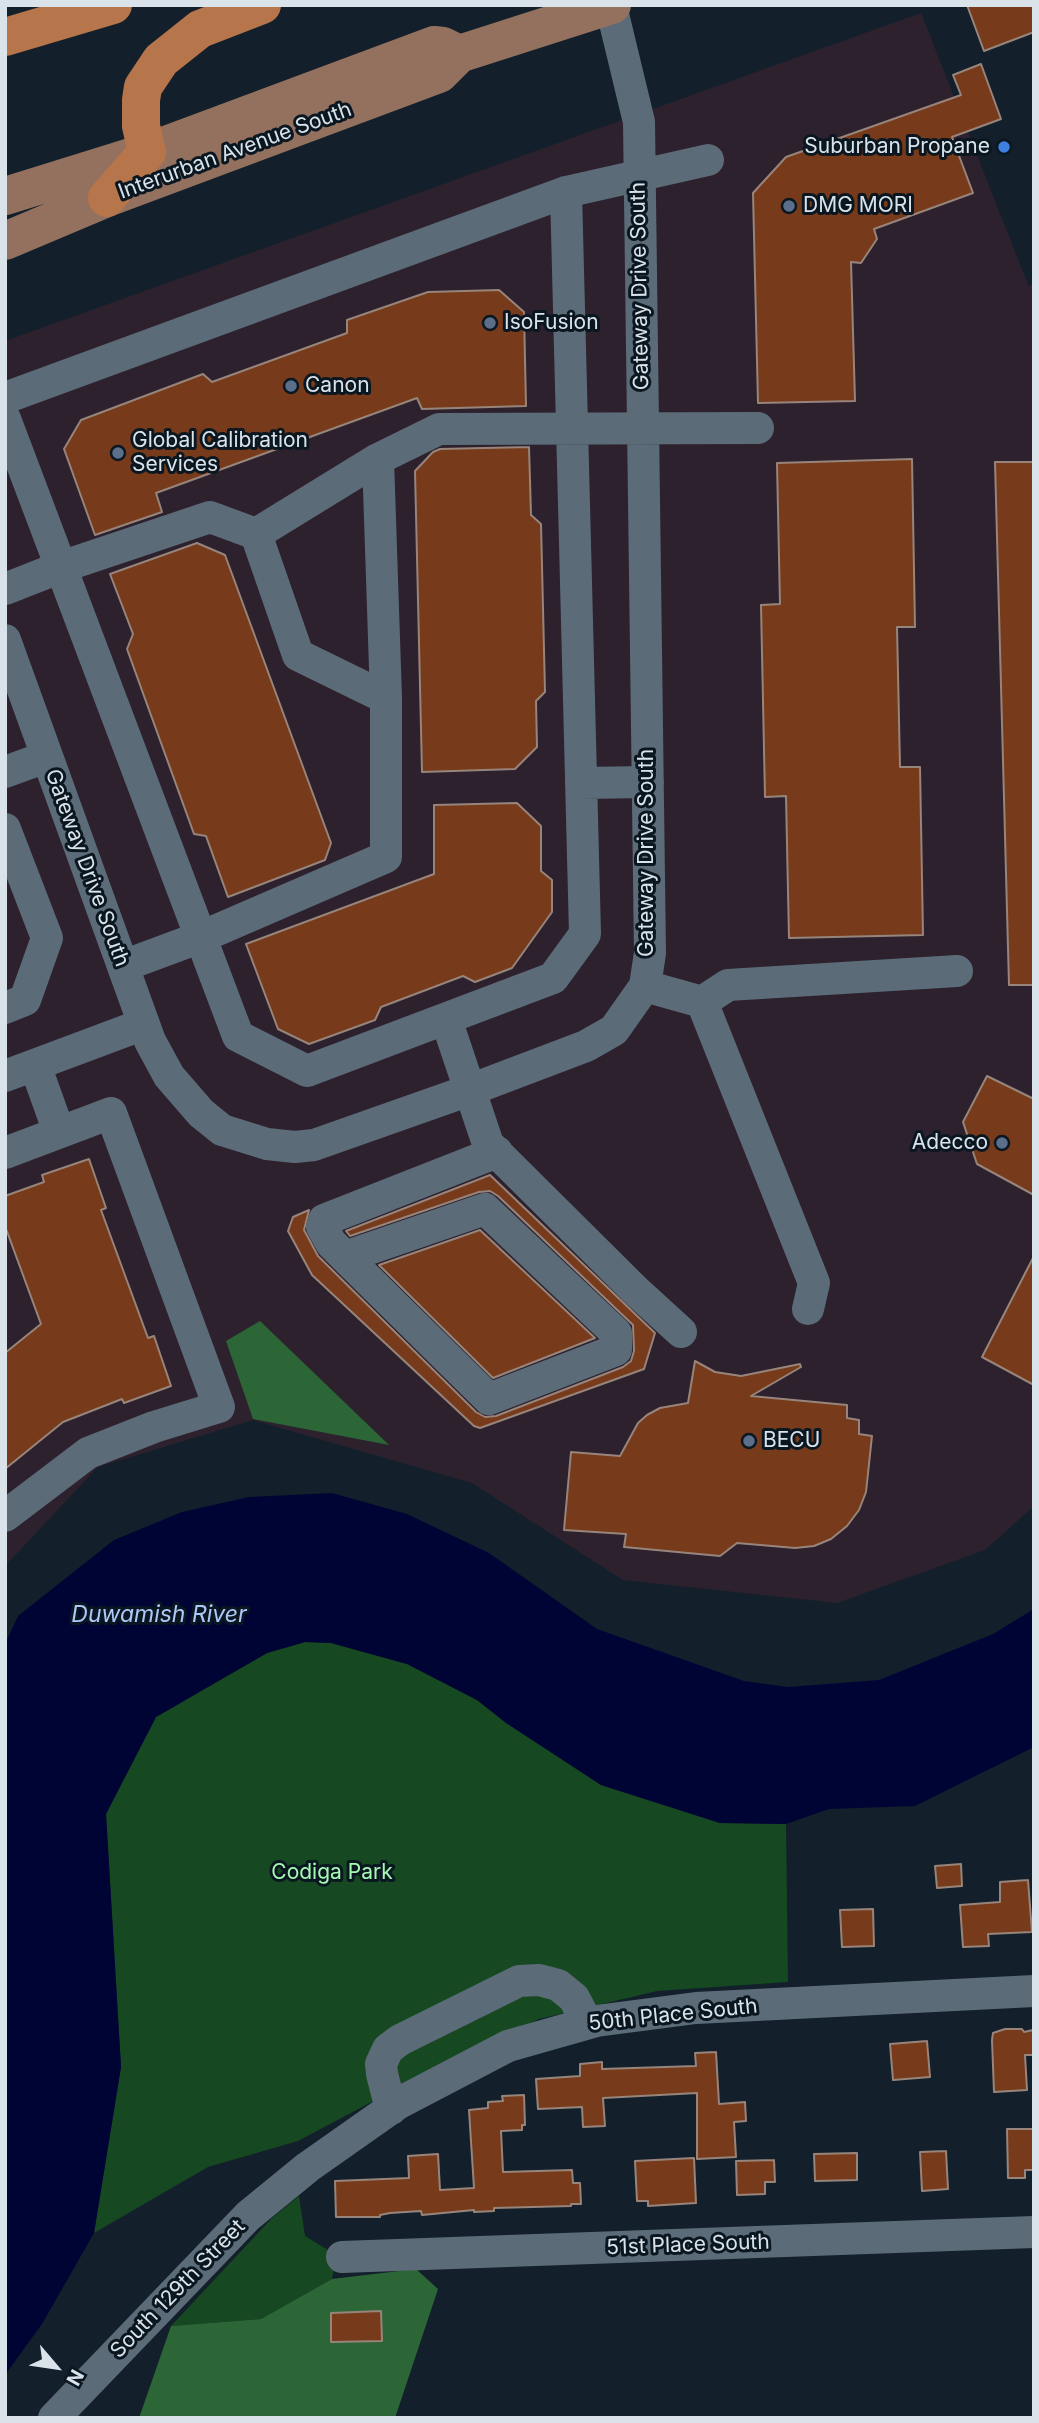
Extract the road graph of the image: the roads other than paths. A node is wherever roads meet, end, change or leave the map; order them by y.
1 (113, 5) edge
2 (262, 5) edge
3 (611, 5) edge
4 (5, 37) edge
5 (459, 54) junction
6 (147, 152) junction
7 (708, 160) dead end
8 (638, 176) junction
9 (566, 192) junction
10 (5, 196) edge
11 (107, 198) junction
12 (5, 241) edge
13 (5, 398) edge
14 (5, 419) edge
15 (572, 428) junction
16 (758, 428) dead end
17 (643, 430) junction
18 (378, 458) junction
19 (256, 534) junction
20 (61, 567) junction
21 (5, 589) edge
22 (5, 640) edge
23 (386, 698) junction
24 (46, 757) junction
25 (5, 772) edge
26 (648, 782) junction
27 (581, 783) junction
28 (5, 829) edge
29 (201, 937) junction
30 (123, 966) junction
31 (957, 971) dead end
32 (645, 986) junction
33 (702, 1002) junction
34 (5, 1008) edge
35 (446, 1019) junction
36 (144, 1024) junction
37 (34, 1065) junction
38 (5, 1076) edge
39 (470, 1090) junction
40 (59, 1132) junction
41 (497, 1152) junction
42 (5, 1153) edge
43 (345, 1257) junction
44 (808, 1309) dead end
45 (681, 1332) dead end
46 (5, 1516) edge
47 (1034, 1991) edge
48 (587, 2023) junction
49 (391, 2109) junction
50 (308, 2167) joint
51 (1034, 2232) edge
52 (342, 2257) dead end
53 (54, 2418) edge

1 - 4 highway
2 - 6 highway
3 - 5 main road, Interurban Avenue South
3 - 8 street, Gateway Drive South
5 - 6 main road, Interurban Avenue South
5 - 11 main road, Interurban Avenue South
6 - 10 main road, Interurban Avenue South
6 - 11 highway
7 - 8 street
8 - 9 street
8 - 17 street, Gateway Drive South
9 - 13 street
9 - 15 street
11 - 12 main road, Interurban Avenue South
14 - 20 street
15 - 17 street
15 - 18 street
15 - 27 street
16 - 17 street
17 - 26 street, Gateway Drive South
18 - 19 street
18 - 23 street
19 - 20 street
19 - 23 street
20 - 21 street
20 - 29 street
22 - 24 street, Gateway Drive South
23 - 29 street
24 - 25 street
24 - 30 street, Gateway Drive South
26 - 27 street
26 - 32 street, Gateway Drive South
27 - 35 street
28 - 34 street
29 - 30 street
29 - 35 street
30 - 36 street, Gateway Drive South
31 - 33 street
32 - 33 street
32 - 39 street, Gateway Drive South
33 - 44 street
35 - 39 street
36 - 37 street
36 - 39 street, Gateway Drive South
37 - 38 street
37 - 40 street
39 - 41 street
40 - 42 street
40 - 46 street
41 - 43 street
41 - 45 street
43 - 43 street
47 - 48 street, 50th Place South
48 - 49 street, 50th Place South
48 - 49 street
49 - 50 street, 50th Place South
50 - 53 street, South 129th Street
51 - 52 street, 51st Place South

